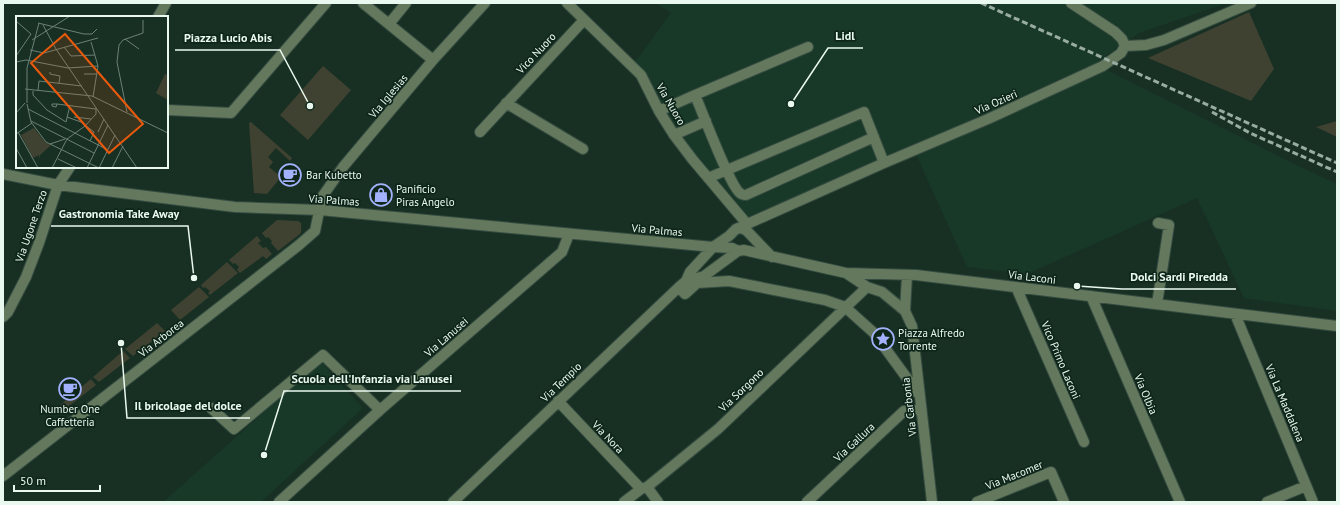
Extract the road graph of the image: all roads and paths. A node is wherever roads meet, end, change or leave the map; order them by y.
1 (166, 3) edge
2 (326, 3) edge
3 (363, 3) edge
4 (406, 3) edge
5 (484, 3) edge
6 (567, 3) edge
7 (1071, 3) edge
8 (1251, 3) edge
9 (159, 16) edge
10 (584, 20) junction
11 (389, 24) junction
12 (1125, 46) junction
13 (808, 47) dead end
14 (433, 60) junction
15 (695, 95) junction
16 (506, 103) junction
17 (168, 110) edge
18 (659, 111) junction
19 (706, 121) junction
20 (480, 132) dead end
21 (674, 135) junction
22 (874, 137) junction
23 (583, 149) dead end
24 (884, 163) junction
25 (69, 168) edge
26 (726, 169) junction
27 (3, 174) edge
28 (708, 178) junction
29 (58, 185) junction
30 (320, 210) junction
31 (1158, 223) dead end
32 (748, 230) junction
33 (732, 233) junction
34 (569, 234) junction
35 (713, 247) junction
36 (738, 250) junction
37 (772, 257) junction
38 (846, 273) junction
39 (907, 275) junction
40 (683, 284) junction
41 (867, 287) junction
42 (1016, 287) junction
43 (1091, 296) junction
44 (1157, 304) junction
45 (845, 306) junction
46 (905, 311) junction
47 (5, 312) edge
48 (1235, 314) junction
49 (1337, 326) edge
50 (920, 396) junction
51 (558, 401) junction
52 (211, 408) dead end
53 (921, 409) junction
54 (380, 410) junction
55 (1084, 442) dead end
56 (3, 476) edge
57 (1306, 486) junction
58 (644, 488) junction
59 (279, 502) edge
60 (452, 502) edge
61 (624, 502) edge
62 (658, 502) edge
63 (807, 502) edge
64 (932, 502) edge
65 (978, 502) edge
66 (1064, 502) edge
67 (1180, 502) edge
68 (1267, 502) edge
69 (1313, 502) edge

1 - 9 street
2 - 17 street
3 - 11 street
4 - 11 street
5 - 14 street, Via Iglesias
6 - 10 street, Via Nuoro
7 - 12 street
8 - 12 street
10 - 16 street, Vico Nuoro
10 - 18 street, Via Nuoro
11 - 14 street
12 - 24 street, Via Ozieri
13 - 15 street
14 - 30 street, Via Iglesias
15 - 18 street
15 - 19 street
16 - 20 street, Vico Nuoro
16 - 23 street
18 - 21 street, Via Nuoro
19 - 21 street
19 - 26 street
21 - 28 street, Via Nuoro
22 - 24 street
22 - 26 street
22 - 26 street
24 - 32 street, Via Ozieri
25 - 29 street, Via Ugone Terzo
26 - 28 street
27 - 29 street, Via Palmas
28 - 32 street, Via Nuoro
29 - 30 street, Via Palmas
29 - 47 street, Via Ugone Terzo
30 - 34 street, Via Palmas
30 - 56 street, Via Arborea
31 - 44 street
32 - 33 street
32 - 36 street
32 - 37 street
33 - 35 street
33 - 36 street
34 - 35 street, Via Palmas
34 - 54 street, Via Lanusei
35 - 36 street
35 - 40 street, Via Tempio
36 - 37 street
36 - 40 street, Via Tempio
37 - 38 street, Via Laconi
38 - 39 street, Via Laconi
38 - 41 street, Via Carbonia
39 - 42 street, Via Laconi
39 - 46 street, Via Carbonia
40 - 45 street
40 - 51 street, Via Tempio
41 - 45 street, Via Sorgono
41 - 46 street, Via Carbonia
42 - 43 street, Via Laconi
42 - 55 street, Vico Primo Laconi
43 - 44 street, Via Laconi
43 - 67 street, Via Olbia
44 - 48 street, Via Laconi
45 - 50 street
45 - 58 street, Via Sorgono
46 - 50 street, Via Carbonia
48 - 49 street, Via Laconi
48 - 57 street, Via La Maddalena
50 - 53 street, Via Carbonia
51 - 58 street, Via Nora
51 - 60 street, Via Tempio
52 - 54 street
53 - 63 street, Via Gallura
53 - 64 street, Via Carbonia
54 - 59 street, Via Lanusei
57 - 68 street
57 - 69 street, Via La Maddalena
58 - 61 street, Via Sorgono
58 - 62 street, Via Nora
65 - 66 street, Via Macomer

